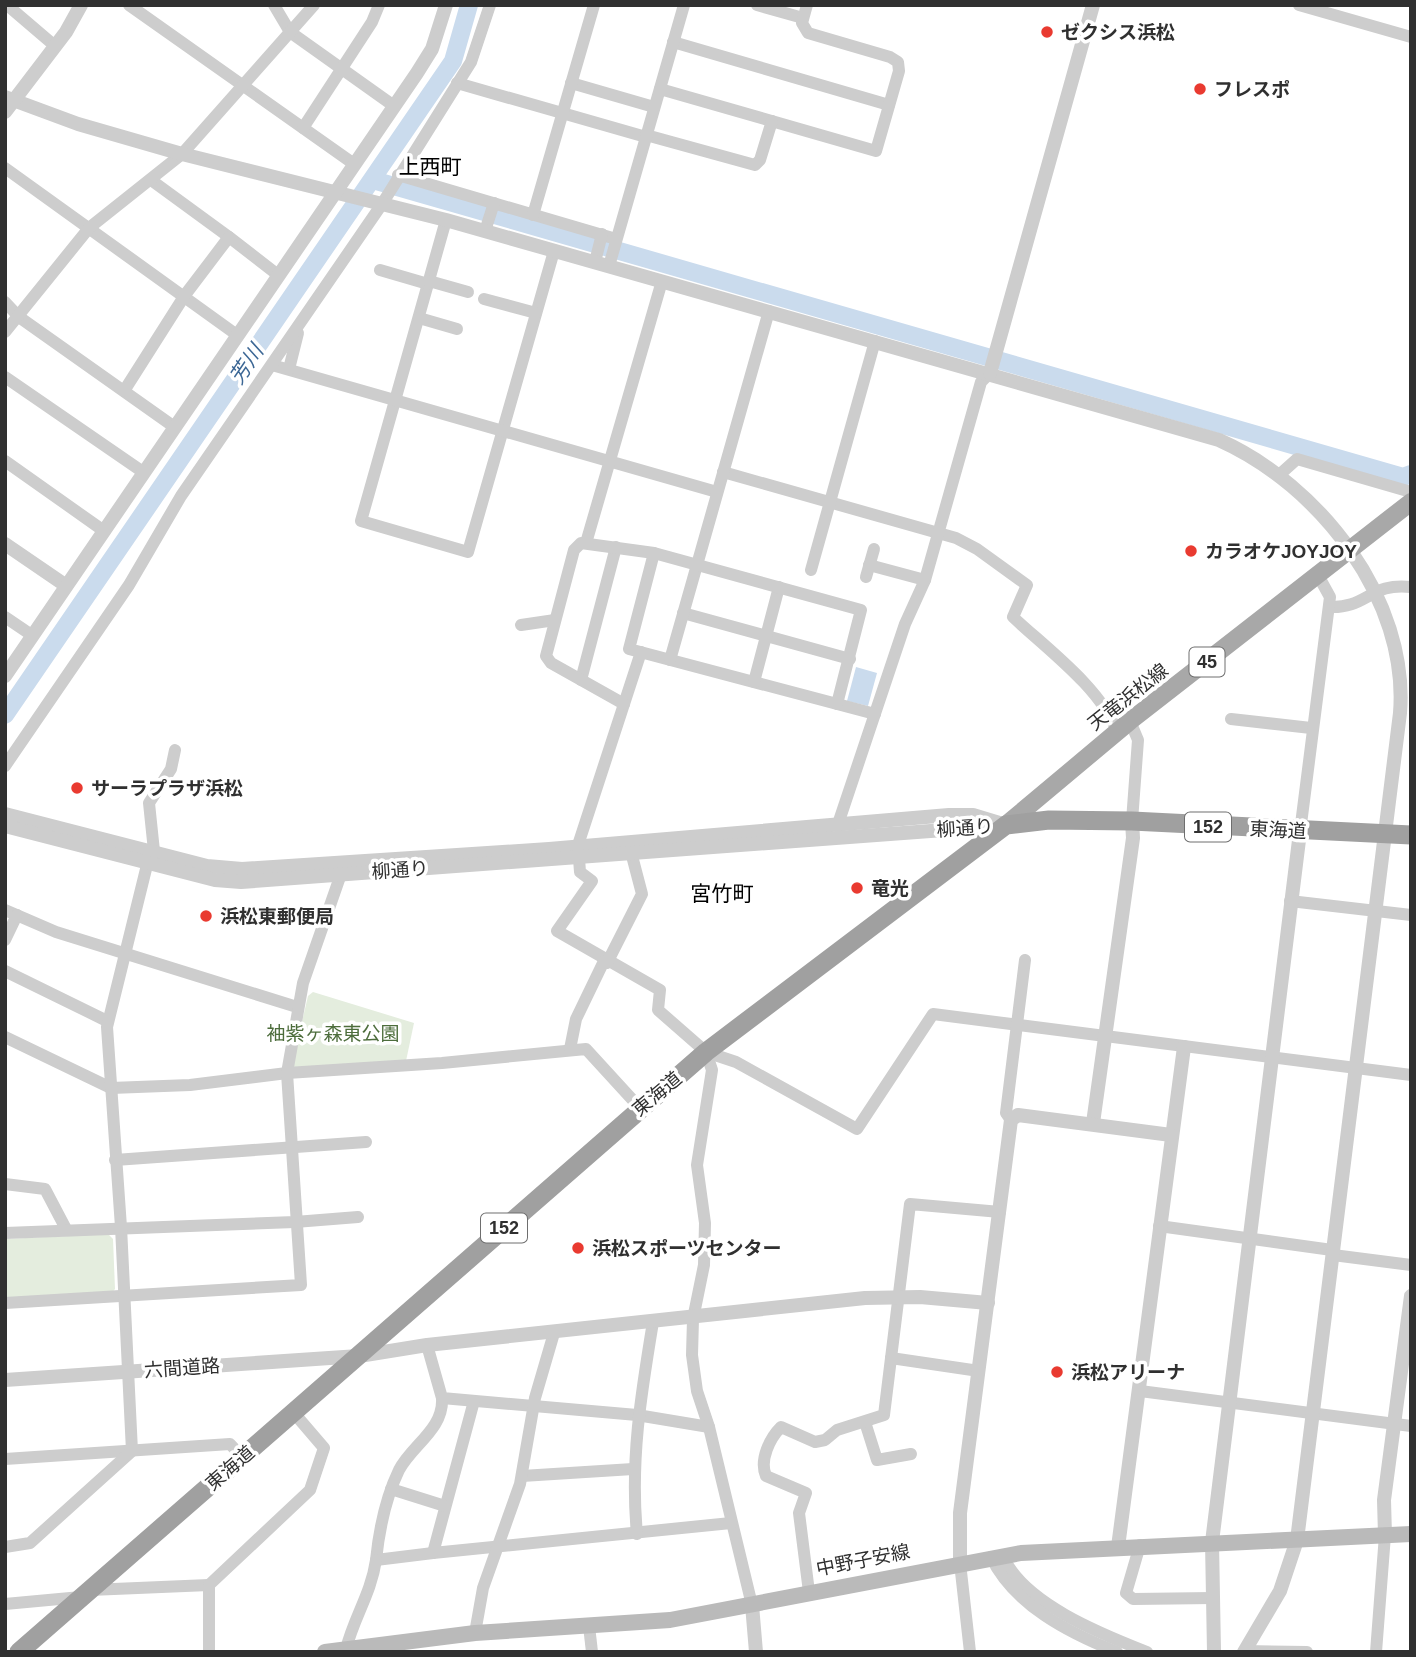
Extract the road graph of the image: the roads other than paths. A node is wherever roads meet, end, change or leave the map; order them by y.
1 (8, 5) edge
2 (81, 5) edge
3 (274, 5) edge
4 (314, 5) edge
5 (379, 5) edge
6 (446, 5) edge
7 (490, 5) edge
8 (594, 5) edge
9 (684, 5) edge
10 (757, 5) edge
11 (807, 5) edge
12 (1093, 5) edge
13 (1299, 5) edge
14 (131, 6) edge
15 (803, 19) junction
16 (290, 32) junction
17 (1410, 36) edge
18 (673, 42) junction
19 (55, 46) junction
20 (341, 70) junction
21 (457, 83) junction
22 (571, 83) junction
23 (240, 85) junction
24 (660, 89) junction
25 (8, 103) edge
26 (889, 105) junction
27 (394, 106) junction
28 (654, 107) junction
29 (562, 113) junction
30 (772, 121) junction
31 (303, 128) junction
32 (646, 136) junction
33 (182, 154) junction
34 (354, 164) junction
35 (5, 168) edge
36 (396, 178) junction
37 (151, 180) junction
38 (339, 194) junction
39 (381, 200) junction
40 (493, 205) junction
41 (533, 215) junction
42 (446, 220) junction
43 (487, 226) junction
44 (89, 228) junction
45 (229, 237) junction
46 (601, 237) junction
47 (616, 241) junction
48 (554, 251) junction
49 (603, 260) junction
50 (380, 270) dead end
51 (278, 275) junction
52 (662, 281) junction
53 (429, 283) junction
54 (468, 292) dead end
55 (185, 295) junction
56 (484, 299) dead end
57 (5, 302) edge
58 (769, 311) junction
59 (536, 313) junction
60 (19, 317) junction
61 (419, 318) junction
62 (300, 326) junction
63 (457, 329) dead end
64 (5, 332) edge
65 (237, 335) junction
66 (875, 341) junction
67 (992, 364) junction
68 (272, 365) junction
69 (289, 369) junction
70 (5, 377) edge
71 (124, 391) junction
72 (395, 400) junction
73 (173, 426) junction
74 (503, 430) junction
75 (5, 461) edge
76 (610, 461) junction
77 (143, 472) junction
78 (723, 472) junction
79 (1278, 476) junction
80 (717, 492) junction
81 (1411, 492) edge
82 (1411, 502) edge
83 (831, 503) junction
84 (104, 531) junction
85 (938, 533) junction
86 (586, 543) junction
87 (5, 544) edge
88 (616, 547) junction
89 (874, 549) dead end
90 (1349, 552) junction
91 (654, 553) junction
92 (695, 564) junction
93 (811, 570) dead end
94 (1319, 577) junction
95 (925, 580) junction
96 (65, 585) junction
97 (779, 587) junction
98 (1411, 587) edge
99 (1375, 592) junction
100 (1329, 607) junction
101 (683, 613) junction
102 (5, 617) edge
103 (555, 621) junction
104 (521, 625) dead end
105 (766, 635) junction
106 (33, 636) junction
107 (641, 652) junction
108 (850, 659) junction
109 (670, 660) junction
110 (5, 676) edge
111 (581, 680) junction
112 (754, 682) junction
113 (624, 704) junction
114 (837, 704) junction
115 (875, 714) junction
116 (1231, 719) dead end
117 (1124, 727) junction
118 (1311, 728) junction
119 (175, 750) dead end
120 (5, 766) edge
121 (5, 814) edge
122 (1132, 821) junction
123 (838, 824) junction
124 (1006, 825) junction
125 (5, 826) edge
126 (1300, 832) junction
127 (1384, 833) junction
128 (1411, 835) edge
129 (578, 851) junction
130 (631, 852) junction
131 (150, 856) junction
132 (341, 874) junction
133 (1290, 901) junction
134 (1375, 910) junction
135 (11, 912) edge
136 (1411, 915) edge
137 (5, 940) edge
138 (123, 953) junction
139 (1024, 960) dead end
140 (606, 962) junction
141 (5, 971) edge
142 (297, 1007) junction
143 (107, 1021) junction
144 (1019, 1025) junction
145 (5, 1037) edge
146 (1106, 1037) junction
147 (1184, 1047) junction
148 (570, 1049) junction
149 (706, 1052) junction
150 (1272, 1057) junction
151 (1356, 1068) junction
152 (286, 1073) junction
153 (1411, 1075) edge
154 (111, 1088) junction
155 (640, 1108) junction
156 (1011, 1119) junction
157 (1093, 1123) junction
158 (1171, 1135) junction
159 (366, 1142) dead end
160 (291, 1146) junction
161 (115, 1160) junction
162 (5, 1184) edge
163 (1000, 1212) junction
164 (358, 1217) dead end
165 (295, 1222) junction
166 (1159, 1226) junction
167 (121, 1227) junction
168 (65, 1229) junction
169 (5, 1233) edge
170 (1248, 1238) junction
171 (1332, 1253) junction
172 (1411, 1265) edge
173 (125, 1296) junction
174 (899, 1296) junction
175 (1411, 1296) edge
176 (5, 1303) edge
177 (988, 1303) junction
178 (693, 1319) junction
179 (653, 1322) junction
180 (554, 1334) junction
181 (426, 1345) junction
182 (359, 1356) junction
183 (891, 1358) junction
184 (129, 1371) junction
185 (979, 1371) junction
186 (5, 1380) edge
187 (1140, 1391) junction
188 (442, 1398) junction
189 (474, 1401) junction
190 (1228, 1402) junction
191 (536, 1406) junction
192 (294, 1413) junction
193 (1312, 1413) junction
194 (637, 1415) junction
195 (865, 1422) junction
196 (1395, 1423) junction
197 (1411, 1426) edge
198 (709, 1427) junction
199 (132, 1451) junction
200 (911, 1454) dead end
201 (242, 1457) junction
202 (5, 1458) edge
203 (633, 1469) junction
204 (522, 1476) junction
205 (391, 1489) junction
206 (445, 1506) junction
207 (731, 1522) junction
208 (637, 1534) junction
209 (1411, 1534) edge
210 (1385, 1535) junction
211 (1297, 1540) junction
212 (1212, 1542) junction
213 (1140, 1545) junction
214 (497, 1546) junction
215 (5, 1547) edge
216 (1118, 1547) junction
217 (433, 1553) junction
218 (997, 1557) junction
219 (376, 1560) junction
220 (960, 1563) junction
221 (209, 1585) junction
222 (809, 1592) junction
223 (85, 1594) junction
224 (1213, 1598) junction
225 (5, 1604) edge
226 (752, 1605) junction
227 (589, 1626) junction
228 (475, 1633) junction
229 (346, 1650) edge
230 (20, 1651) edge
231 (1245, 1651) edge
232 (209, 1652) edge
233 (325, 1652) edge
234 (592, 1652) edge
235 (755, 1652) edge
236 (969, 1652) edge
237 (1116, 1652) edge
238 (1147, 1652) edge
239 (1214, 1652) edge
240 (1307, 1652) edge
241 (1376, 1652) edge

1 - 19 street
2 - 19 street
3 - 16 street
4 - 16 street
5 - 20 street
6 - 27 street
7 - 21 street
8 - 22 street
9 - 18 street
10 - 15 street
11 - 15 street
12 - 67 street
13 - 17 street
14 - 23 street
15 - 26 street
16 - 20 street
16 - 23 street
18 - 24 street
18 - 26 street
19 - 25 street
20 - 27 street
20 - 31 street
21 - 29 street
21 - 36 street
22 - 28 street
22 - 29 street
23 - 31 street
23 - 33 street
24 - 28 street
24 - 30 street
25 - 33 street
26 - 30 street
27 - 34 street
28 - 32 street
29 - 32 street
29 - 41 street
30 - 32 street
31 - 34 street
32 - 47 street
33 - 37 street
33 - 38 street
34 - 38 street
35 - 44 street
36 - 39 street
36 - 40 street
37 - 44 street
37 - 45 street
38 - 39 street
38 - 51 street
39 - 42 street
39 - 62 street
40 - 41 street
40 - 43 street
41 - 46 street
42 - 43 street
42 - 53 street
43 - 48 street
44 - 55 street
44 - 60 street
45 - 51 street
45 - 55 street
46 - 47 street
46 - 49 street
47 - 49 street
48 - 49 street
48 - 59 street
49 - 52 street
50 - 53 street
51 - 65 street
52 - 58 street
52 - 76 street
53 - 54 street
53 - 61 street
55 - 65 street
55 - 71 street
56 - 59 street
57 - 60 street
58 - 66 street
58 - 78 street
59 - 74 street
60 - 64 street
60 - 71 street
61 - 63 street
61 - 72 street
62 - 68 street
62 - 69 street
65 - 73 street
66 - 67 street
66 - 83 street
67 - 79 street
67 - 85 street
68 - 69 street
68 - 120 street
69 - 72 street
70 - 77 street
71 - 73 street
72 - 74 street
72 - 74 street
73 - 77 street
74 - 76 street
75 - 84 street
76 - 80 street
76 - 86 street
77 - 84 street
78 - 80 street
78 - 83 street
79 - 81 street
79 - 90 street
80 - 92 street
82 - 90 main road, 天竜浜松線 / 45
83 - 85 street
83 - 93 street
84 - 96 street
85 - 95 street
85 - 117 street
86 - 88 street
86 - 103 street
87 - 96 street
88 - 91 street
88 - 111 street
89 - 95 street
90 - 94 main road, 天竜浜松線 / 45
90 - 99 street
91 - 92 street
91 - 107 street
92 - 97 street
92 - 101 street
94 - 100 street
94 - 117 main road, 天竜浜松線 / 45
95 - 115 street
96 - 106 street
97 - 105 street
97 - 108 street
98 - 99 street
99 - 100 street
99 - 127 street
100 - 118 street
101 - 105 street
101 - 109 street
102 - 106 street
103 - 104 street
103 - 111 street
105 - 108 street
105 - 112 street
106 - 110 street
107 - 109 street
107 - 113 street
108 - 114 street
109 - 112 street
111 - 113 street
112 - 114 street
113 - 129 street
114 - 115 street
115 - 123 street
116 - 118 street
117 - 122 street
117 - 124 main road, 天竜浜松線 / 45
118 - 126 street
119 - 131 street
121 - 131 street, 柳通り
122 - 124 highway, 東海道 / 152
122 - 126 highway, 東海道 / 152
122 - 146 street
123 - 124 street, 柳通り
123 - 129 street, 柳通り
124 - 130 street, 柳通り
124 - 149 highway, 東海道 / 152
125 - 131 street, 柳通り
126 - 127 highway, 東海道 / 152
126 - 133 street
127 - 128 highway, 東海道 / 152
127 - 134 street
129 - 130 street, 柳通り
129 - 131 street, 柳通り
129 - 132 street, 柳通り
129 - 140 street
130 - 140 street
131 - 132 street, 柳通り
131 - 138 street
132 - 142 street
133 - 134 street
133 - 150 street
134 - 136 street
134 - 151 street
135 - 137 street
135 - 138 street
138 - 142 street
138 - 143 street
139 - 144 street
140 - 148 street
140 - 149 street
141 - 143 street
142 - 152 street
143 - 154 street
144 - 146 street
144 - 149 street
144 - 156 street
145 - 154 street
146 - 147 street
146 - 157 street
147 - 150 street
147 - 158 street
148 - 152 street
148 - 155 street
149 - 155 highway, 東海道 / 152
149 - 178 street
150 - 151 street
150 - 170 street
151 - 153 street
151 - 171 street
152 - 154 street
152 - 160 street
154 - 161 street
155 - 182 highway, 東海道 / 152
156 - 157 street
156 - 163 street
157 - 158 street
158 - 166 street
159 - 160 street
160 - 161 street
160 - 165 street
161 - 167 street
162 - 168 street
163 - 174 street
163 - 177 street
164 - 165 street
165 - 167 street
165 - 173 street
166 - 170 street
166 - 187 street
167 - 168 street
167 - 173 street
168 - 169 street
170 - 171 street
170 - 190 street
171 - 172 street
171 - 193 street
173 - 176 street
173 - 184 street
174 - 177 street, 六間道路
174 - 178 street, 六間道路
174 - 183 street
175 - 196 street
177 - 185 street
178 - 179 street, 六間道路
178 - 198 street
179 - 180 street, 六間道路
179 - 194 street
180 - 181 street, 六間道路
180 - 191 street
181 - 182 street, 六間道路
181 - 188 street
182 - 184 street, 六間道路
182 - 192 highway, 東海道 / 152
183 - 185 street
183 - 195 street
184 - 186 street, 六間道路
184 - 199 street
185 - 220 street
187 - 190 street
187 - 216 street
188 - 189 street
188 - 205 street
189 - 191 street
189 - 206 street
190 - 193 street
190 - 212 street
191 - 194 street
191 - 204 street
192 - 201 highway, 東海道 / 152
192 - 221 street
193 - 196 street
193 - 211 street
194 - 198 street
194 - 203 street
195 - 200 street
195 - 222 street
196 - 197 street
196 - 210 street
198 - 207 street
199 - 201 street
199 - 202 street
199 - 215 street
201 - 223 highway, 東海道 / 152
203 - 204 street
203 - 208 street
204 - 214 street
205 - 206 street
205 - 219 street
206 - 217 street
207 - 208 street
207 - 226 street
208 - 214 street
209 - 210 main road, 中野子安線
210 - 211 main road, 中野子安線
210 - 241 street
211 - 212 main road, 中野子安線
211 - 231 street
212 - 213 main road, 中野子安線
212 - 224 street
213 - 216 main road, 中野子安線
213 - 224 street
214 - 217 street
214 - 228 street
216 - 218 main road, 中野子安線
217 - 219 street
218 - 220 main road, 中野子安線
218 - 237 street
218 - 238 street
219 - 229 street
220 - 222 main road, 中野子安線
220 - 236 street
221 - 223 street
221 - 232 street
222 - 226 main road, 中野子安線
223 - 225 street
223 - 230 highway, 東海道 / 152
224 - 239 street
226 - 227 main road, 中野子安線
226 - 235 street
227 - 228 main road, 中野子安線
227 - 234 street
228 - 229 main road, 中野子安線
229 - 233 main road, 中野子安線
231 - 240 street

